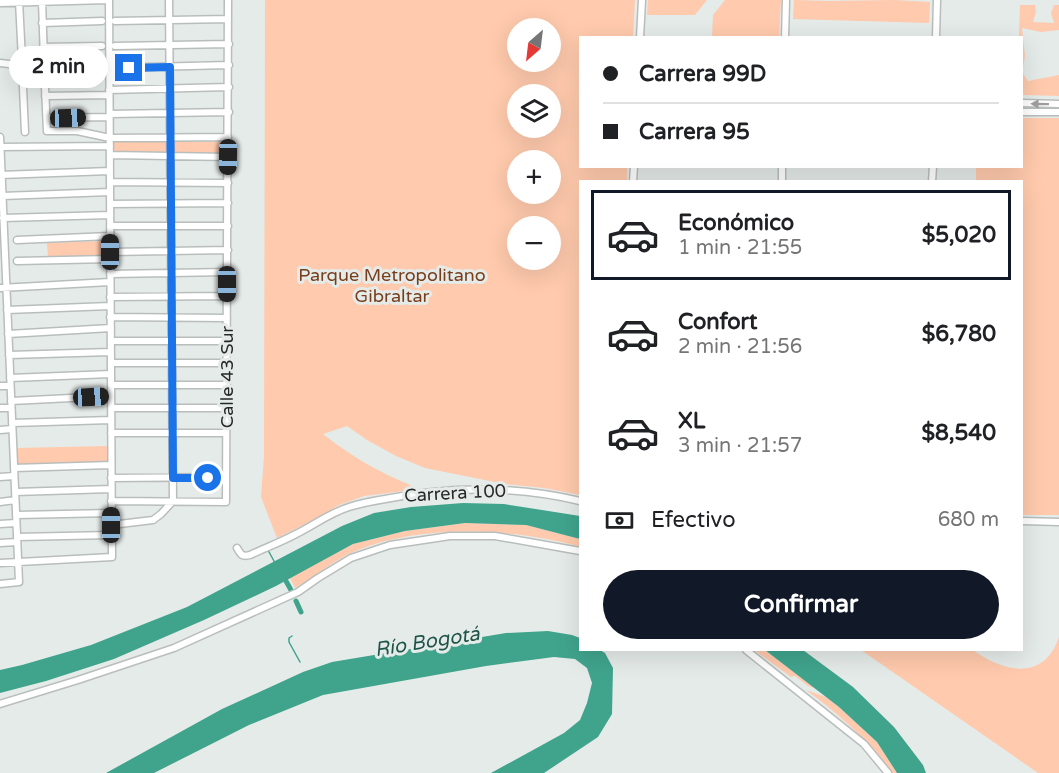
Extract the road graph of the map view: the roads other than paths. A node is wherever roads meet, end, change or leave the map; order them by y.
1 (108, 0) edge
2 (169, 0) edge
3 (228, 0) edge
4 (642, 0) edge
5 (786, 0) edge
6 (937, 0) edge
7 (19, 1) edge
8 (42, 1) edge
9 (0, 3) edge
10 (228, 19) junction
11 (169, 20) junction
12 (102, 21) dead end
13 (115, 21) dead end
14 (42, 23) junction
15 (640, 36) edge
16 (785, 36) edge
17 (936, 36) edge
18 (229, 44) junction
19 (169, 45) junction
20 (102, 46) dead end
21 (116, 46) dead end
22 (43, 47) junction
23 (0, 63) edge
24 (22, 63) junction
25 (44, 64) junction
26 (229, 65) junction
27 (109, 66) junction
28 (170, 67) junction
29 (229, 87) junction
30 (170, 89) junction
31 (109, 92) junction
32 (45, 96) junction
33 (1023, 103) edge
34 (1059, 104) edge
35 (229, 112) junction
36 (1023, 112) edge
37 (1059, 112) edge
38 (171, 113) junction
39 (110, 115) junction
40 (46, 118) junction
41 (25, 132) dead end
42 (171, 136) junction
43 (0, 137) edge
44 (228, 137) junction
45 (110, 138) junction
46 (110, 146) junction
47 (0, 147) edge
48 (0, 154) edge
49 (110, 155) junction
50 (171, 156) junction
51 (228, 157) junction
52 (110, 171) junction
53 (1, 175) edge
54 (110, 182) junction
55 (171, 182) junction
56 (228, 183) junction
57 (110, 192) junction
58 (2, 193) edge
59 (171, 203) junction
60 (228, 203) junction
61 (110, 204) junction
62 (2, 213) edge
63 (110, 215) junction
64 (110, 226) junction
65 (171, 226) junction
66 (228, 226) junction
67 (2, 230) edge
68 (110, 236) junction
69 (17, 240) dead end
70 (2, 249) edge
71 (228, 250) junction
72 (171, 251) junction
73 (110, 252) junction
74 (110, 259) junction
75 (17, 261) dead end
76 (3, 269) edge
77 (228, 272) junction
78 (171, 273) junction
79 (110, 274) junction
80 (110, 282) junction
81 (3, 288) edge
82 (171, 296) junction
83 (227, 296) junction
84 (110, 297) junction
85 (110, 306) junction
86 (5, 308) edge
87 (110, 317) junction
88 (171, 317) junction
89 (227, 318) junction
90 (8, 325) junction
91 (0, 326) edge
92 (111, 328) junction
93 (8, 334) junction
94 (111, 341) junction
95 (172, 341) junction
96 (227, 341) junction
97 (0, 344) edge
98 (9, 344) junction
99 (111, 352) junction
100 (9, 358) junction
101 (0, 362) edge
102 (111, 363) junction
103 (172, 363) junction
104 (227, 363) junction
105 (111, 374) junction
106 (10, 378) junction
107 (111, 385) junction
108 (172, 385) junction
109 (227, 385) junction
110 (0, 386) edge
111 (10, 386) junction
112 (111, 396) junction
113 (11, 404) junction
114 (0, 408) edge
115 (111, 408) junction
116 (172, 408) junction
117 (227, 408) junction
118 (111, 420) junction
119 (12, 426) junction
120 (0, 430) edge
121 (111, 433) junction
122 (172, 433) junction
123 (226, 433) junction
124 (111, 465) junction
125 (14, 468) junction
126 (0, 477) edge
127 (14, 477) junction
128 (226, 477) junction
129 (111, 478) junction
130 (173, 478) junction
131 (111, 489) junction
132 (15, 492) junction
133 (15, 500) junction
134 (111, 501) junction
135 (173, 501) junction
136 (579, 501) edge
137 (0, 502) edge
138 (111, 513) junction
139 (16, 515) junction
140 (1023, 522) edge
141 (1059, 522) edge
142 (16, 523) junction
143 (0, 525) edge
144 (111, 525) junction
145 (111, 535) junction
146 (17, 540) junction
147 (0, 543) edge
148 (237, 548) dead end
149 (579, 551) edge
150 (18, 562) junction
151 (0, 563) edge
152 (0, 584) edge
153 (747, 651) edge
154 (0, 704) edge
155 (888, 773) edge

1 - 8 street
1 - 27 street
2 - 11 street
3 - 10 street, Calle 43 Sur
4 - 15 street
5 - 16 street
6 - 17 street
7 - 8 street
7 - 9 street
7 - 24 street
8 - 14 street
10 - 11 street
10 - 18 street, Calle 43 Sur
11 - 13 street
11 - 19 street
12 - 14 street
14 - 22 street
18 - 19 street
18 - 26 street, Calle 43 Sur
19 - 21 street
19 - 28 street
20 - 22 street
22 - 25 street
23 - 24 street
24 - 25 street
24 - 41 street
25 - 27 street
25 - 32 street
26 - 28 street
26 - 29 street, Calle 43 Sur
27 - 28 street
27 - 31 street
28 - 30 street
29 - 30 street
29 - 35 street, Calle 43 Sur
30 - 31 street
30 - 38 street
31 - 32 street
31 - 39 street
32 - 40 street
34 -> 33 street
35 - 38 street
35 - 44 street, Calle 43 Sur
36 - 37 street
38 - 39 street
38 - 42 street
39 - 40 street
39 - 45 street
40 - 45 street
42 - 44 street
42 - 45 street
42 - 50 street
43 - 47 street
44 - 51 street, Calle 43 Sur
45 - 46 street
46 - 47 street
46 - 49 street
47 - 48 street
48 - 53 street
49 - 50 street
49 - 52 street
50 - 51 street
50 - 55 street
51 - 56 street, Calle 43 Sur
52 - 53 street
52 - 54 street
53 - 58 street
54 - 55 street
54 - 57 street
55 - 56 street
55 - 59 street
56 - 60 street, Calle 43 Sur
57 - 58 street
57 - 61 street
58 - 62 street
59 - 60 street
59 - 61 street
59 - 65 street
60 - 66 street, Calle 43 Sur
61 - 63 street
62 - 63 street
62 - 67 street
63 - 64 street
64 - 65 street
64 - 68 street
65 - 66 street
65 - 72 street
66 - 71 street, Calle 43 Sur
67 - 70 street
68 - 69 street
68 - 73 street
70 - 76 street
71 - 72 street
71 - 77 street, Calle 43 Sur
72 - 73 street
72 - 78 street
73 - 74 street
74 - 75 street
74 - 79 street
76 - 81 street
77 - 78 street
77 - 83 street, Calle 43 Sur
78 - 79 street
78 - 82 street
79 - 80 street
80 - 81 street
80 - 84 street
81 - 86 street
82 - 83 street
82 - 84 street
82 - 88 street
83 - 89 street, Calle 43 Sur
84 - 85 street
85 - 86 street
85 - 87 street
86 - 90 street
87 - 88 street
87 - 92 street
88 - 89 street
88 - 95 street
89 - 96 street, Calle 43 Sur
90 - 91 street
90 - 93 street
92 - 93 street
92 - 94 street
93 - 98 street
94 - 95 street
94 - 99 street
95 - 96 street
95 - 103 street
96 - 104 street, Calle 43 Sur
97 - 98 street
98 - 100 street
99 - 100 street
99 - 102 street
100 - 101 street
100 - 106 street
102 - 103 street
102 - 105 street
103 - 104 street
103 - 108 street
104 - 109 street, Calle 43 Sur
105 - 106 street
105 - 107 street
106 - 111 street
107 - 108 street
107 - 112 street
108 - 109 street
108 - 116 street
109 - 117 street, Calle 43 Sur
110 - 111 street
111 - 113 street
112 - 113 street
112 - 115 street
113 - 114 street
113 - 119 street
115 - 116 street
115 - 118 street
116 - 117 street
116 - 122 street
117 - 123 street, Calle 43 Sur
118 - 119 street
118 - 121 street
119 - 120 street
119 - 125 street
121 - 122 street
121 - 124 street
122 - 123 street
122 - 130 street
123 - 128 street, Calle 43 Sur
124 - 125 street
124 - 129 street
125 - 127 street
126 - 127 street
127 - 132 street
128 - 130 street
128 - 135 street, Calle 43 Sur
129 - 130 street
129 - 131 street
130 - 135 street
131 - 132 street
131 - 134 street
132 - 133 street
133 - 137 street
133 - 139 street
134 - 135 street
134 - 138 street
135 - 144 street
136 - 148 street, Carrera 100
138 - 139 street
138 - 144 street
139 - 142 street
140 - 141 street
142 - 143 street
142 - 146 street
144 - 145 street
145 - 146 street
145 - 150 street
146 - 147 street
146 - 150 street
149 - 154 street
150 - 151 street
150 - 152 street
153 - 155 street

